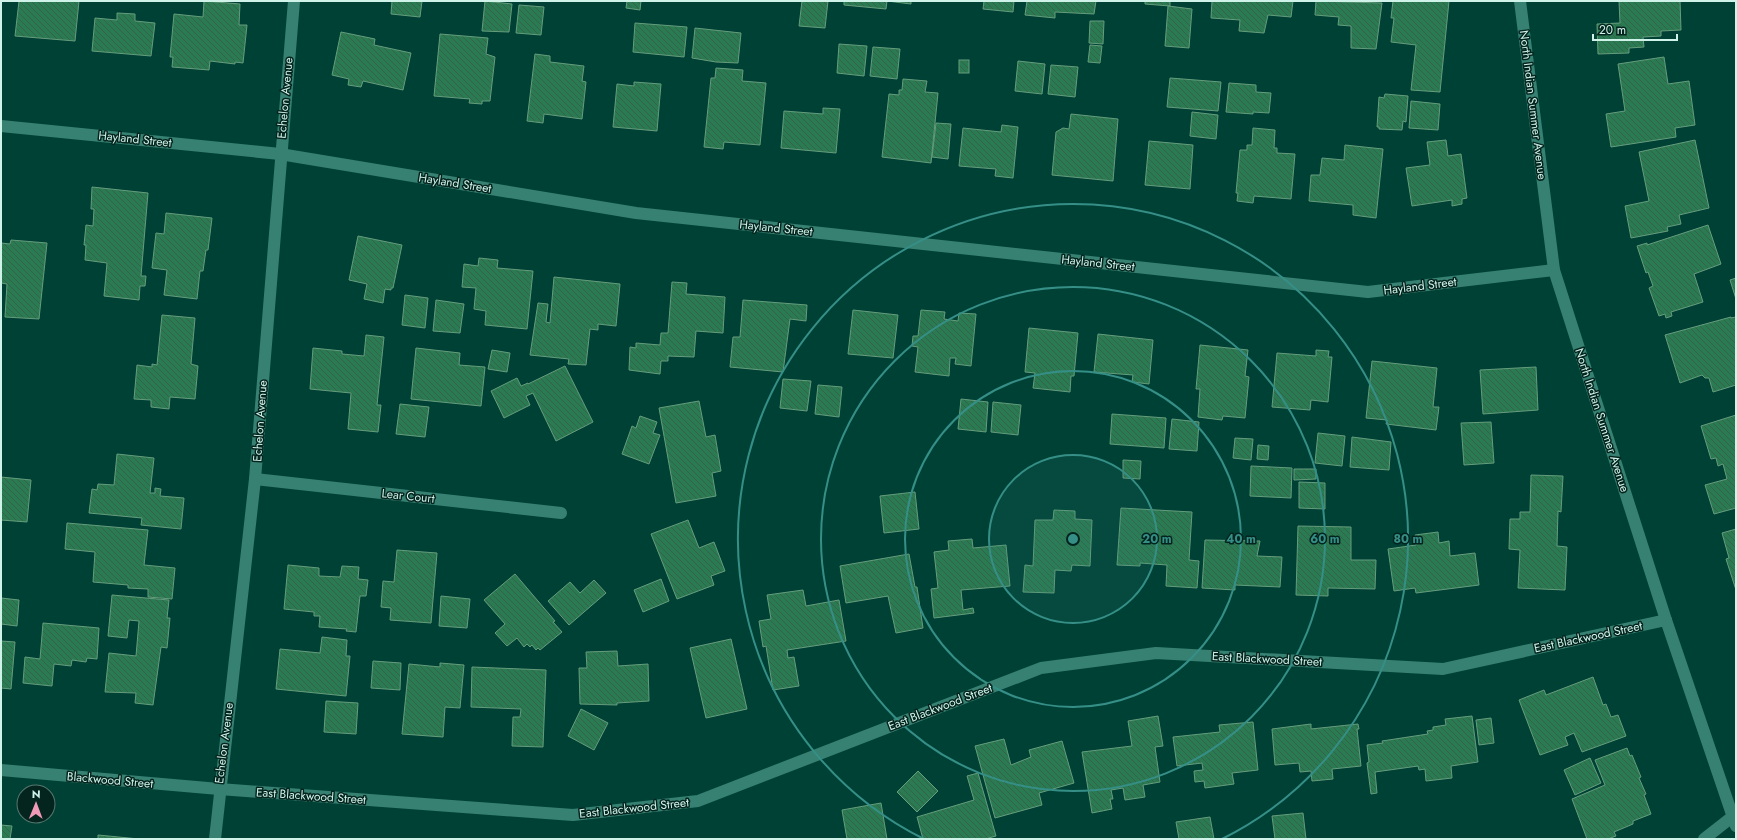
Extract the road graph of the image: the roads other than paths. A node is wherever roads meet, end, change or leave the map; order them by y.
1 (294, 1) edge
2 (1520, 1) edge
3 (1, 126) edge
4 (280, 154) junction
5 (1554, 270) junction
6 (255, 479) junction
7 (561, 513) dead end
8 (1666, 620) junction
9 (1, 770) edge
10 (219, 789) junction
11 (1735, 819) edge
12 (215, 839) edge
13 (1704, 839) edge

1 - 4 street, Echelon Avenue
2 - 5 street, North Indian Summer Avenue
3 - 4 street, Hayland Street
4 - 5 street, Hayland Street
4 - 6 street, Echelon Avenue
5 - 8 street, North Indian Summer Avenue
6 - 7 street, Lear Court
6 - 10 street, Echelon Avenue
8 - 10 street, East Blackwood Street
8 - 11 street, North Indian Summer Avenue
9 - 10 street, Blackwood Street
10 - 12 street, Echelon Avenue
11 - 13 street

